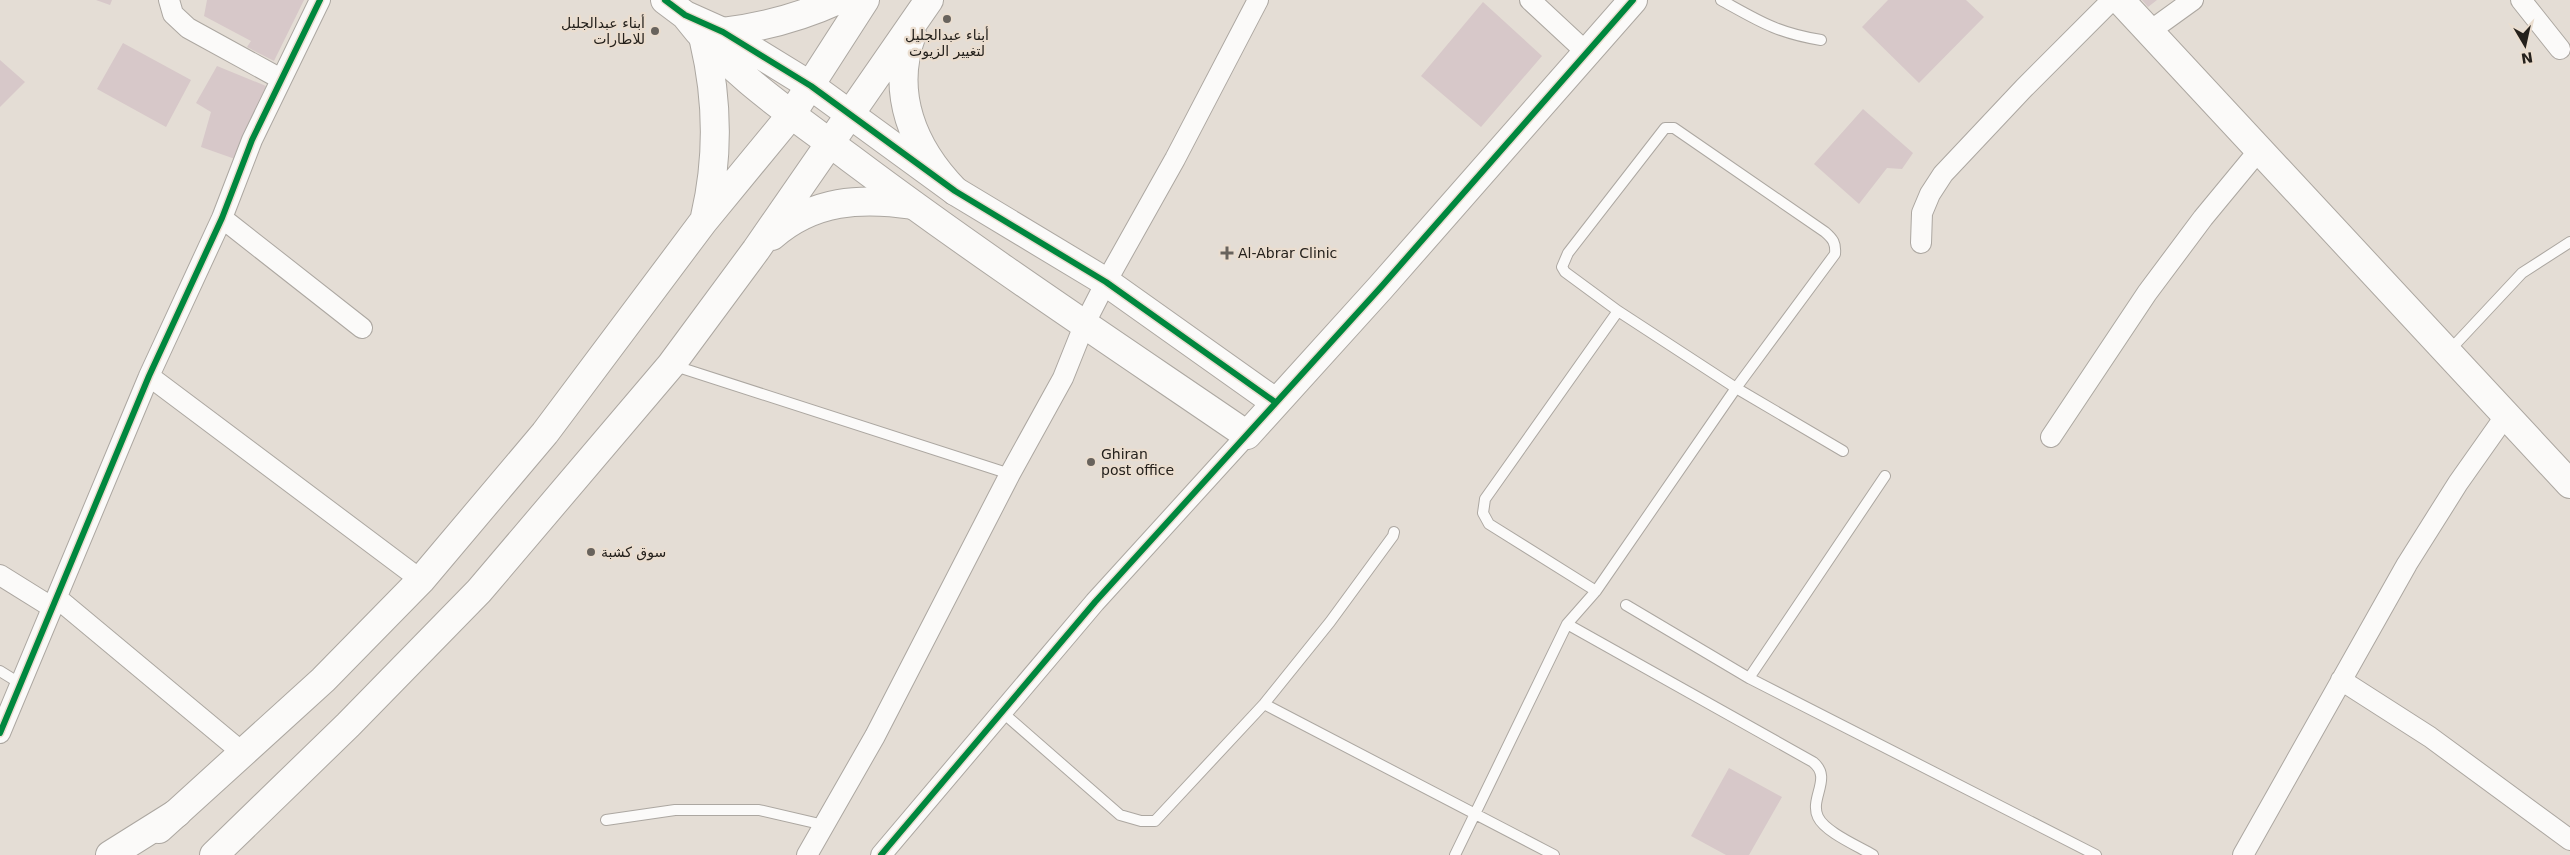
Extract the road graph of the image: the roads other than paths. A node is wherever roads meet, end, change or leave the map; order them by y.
1 (169, 0) edge
2 (320, 0) edge
3 (838, 0) edge
4 (865, 0) edge
5 (1258, 0) edge
6 (1530, 0) edge
7 (1633, 0) edge
8 (1721, 0) edge
9 (2112, 0) edge
10 (2120, 0) edge
11 (2193, 0) edge
12 (2521, 0) edge
13 (675, 8) edge
14 (923, 9) edge
15 (2150, 31) junction
16 (714, 36) junction
17 (1821, 40) dead end
18 (2560, 49) dead end
19 (1586, 52) junction
20 (281, 79) junction
21 (811, 86) junction
22 (791, 115) junction
23 (849, 115) junction
24 (830, 143) junction
25 (2260, 149) junction
26 (955, 191) junction
27 (913, 205) junction
28 (222, 218) junction
29 (703, 222) junction
30 (2570, 242) edge
31 (1920, 243) dead end
32 (756, 250) junction
33 (1106, 282) junction
34 (1618, 311) junction
35 (1085, 323) junction
36 (362, 328) dead end
37 (2448, 352) junction
38 (671, 365) junction
39 (149, 376) junction
40 (1736, 388) junction
41 (1275, 402) junction
42 (2506, 415) junction
43 (1247, 435) junction
44 (2051, 437) dead end
45 (1843, 451) dead end
46 (1010, 474) junction
47 (1885, 476) dead end
48 (2570, 484) edge
49 (1394, 532) dead end
50 (0, 575) edge
51 (421, 580) junction
52 (1596, 591) junction
53 (55, 603) junction
54 (1626, 605) dead end
55 (1566, 624) junction
56 (0, 671) edge
57 (1749, 678) junction
58 (2341, 680) junction
59 (21, 684) junction
60 (1264, 704) junction
61 (1002, 712) junction
62 (0, 733) edge
63 (243, 753) junction
64 (177, 813) junction
65 (1476, 814) junction
66 (606, 820) dead end
67 (824, 825) junction
68 (2566, 830) edge
69 (110, 855) edge
70 (130, 855) edge
71 (214, 855) edge
72 (807, 855) edge
73 (881, 855) edge
74 (1455, 855) edge
75 (1554, 855) edge
76 (1873, 855) edge
77 (2096, 855) edge
78 (2243, 855) edge

1 - 20 street
2 - 20 street
3 - 16 main road
4 - 21 main road
5 - 33 street
6 - 19 street
7 - 19 main road
8 - 17 lane
9 - 31 street
10 - 15 main road
11 - 15 street
12 - 18 street
13 - 16 main road
14 - 23 main road
14 - 26 main road
15 - 25 main road
16 - 21 main road
16 - 22 main road
16 - 29 main road
19 - 41 main road
20 - 28 street
21 - 22 main road
21 - 23 main road
22 - 24 main road
22 - 29 main road
23 - 24 main road
23 - 26 main road
24 - 27 main road
24 - 32 main road
25 - 37 main road
25 - 44 street
26 - 33 main road
27 - 32 main road
27 - 35 main road
28 - 36 street
28 - 39 street
29 - 51 main road
30 - 37 lane
32 - 38 main road
33 - 35 street
33 - 41 main road
34 - 40 lane
34 - 40 lane
34 - 52 lane
35 - 43 main road
35 - 46 street
37 - 42 main road
38 - 46 lane
38 - 71 main road
39 - 51 street
39 - 53 street
40 - 45 lane
40 - 52 lane
41 - 43 main road
42 - 48 main road
42 - 58 street
43 - 61 street
46 - 67 street
47 - 57 lane
49 - 60 lane
50 - 53 street
51 - 63 main road
52 - 55 lane
53 - 59 street
53 - 63 street
54 - 57 lane
55 - 65 lane
55 - 76 lane
56 - 59 lane
57 - 77 lane
58 - 68 street
58 - 78 street
59 - 62 street
60 - 61 lane
60 - 65 lane
61 - 73 street
63 - 64 main road
64 - 69 main road
64 - 70 main road
65 - 74 lane
65 - 75 lane
66 - 67 lane
67 - 72 street

